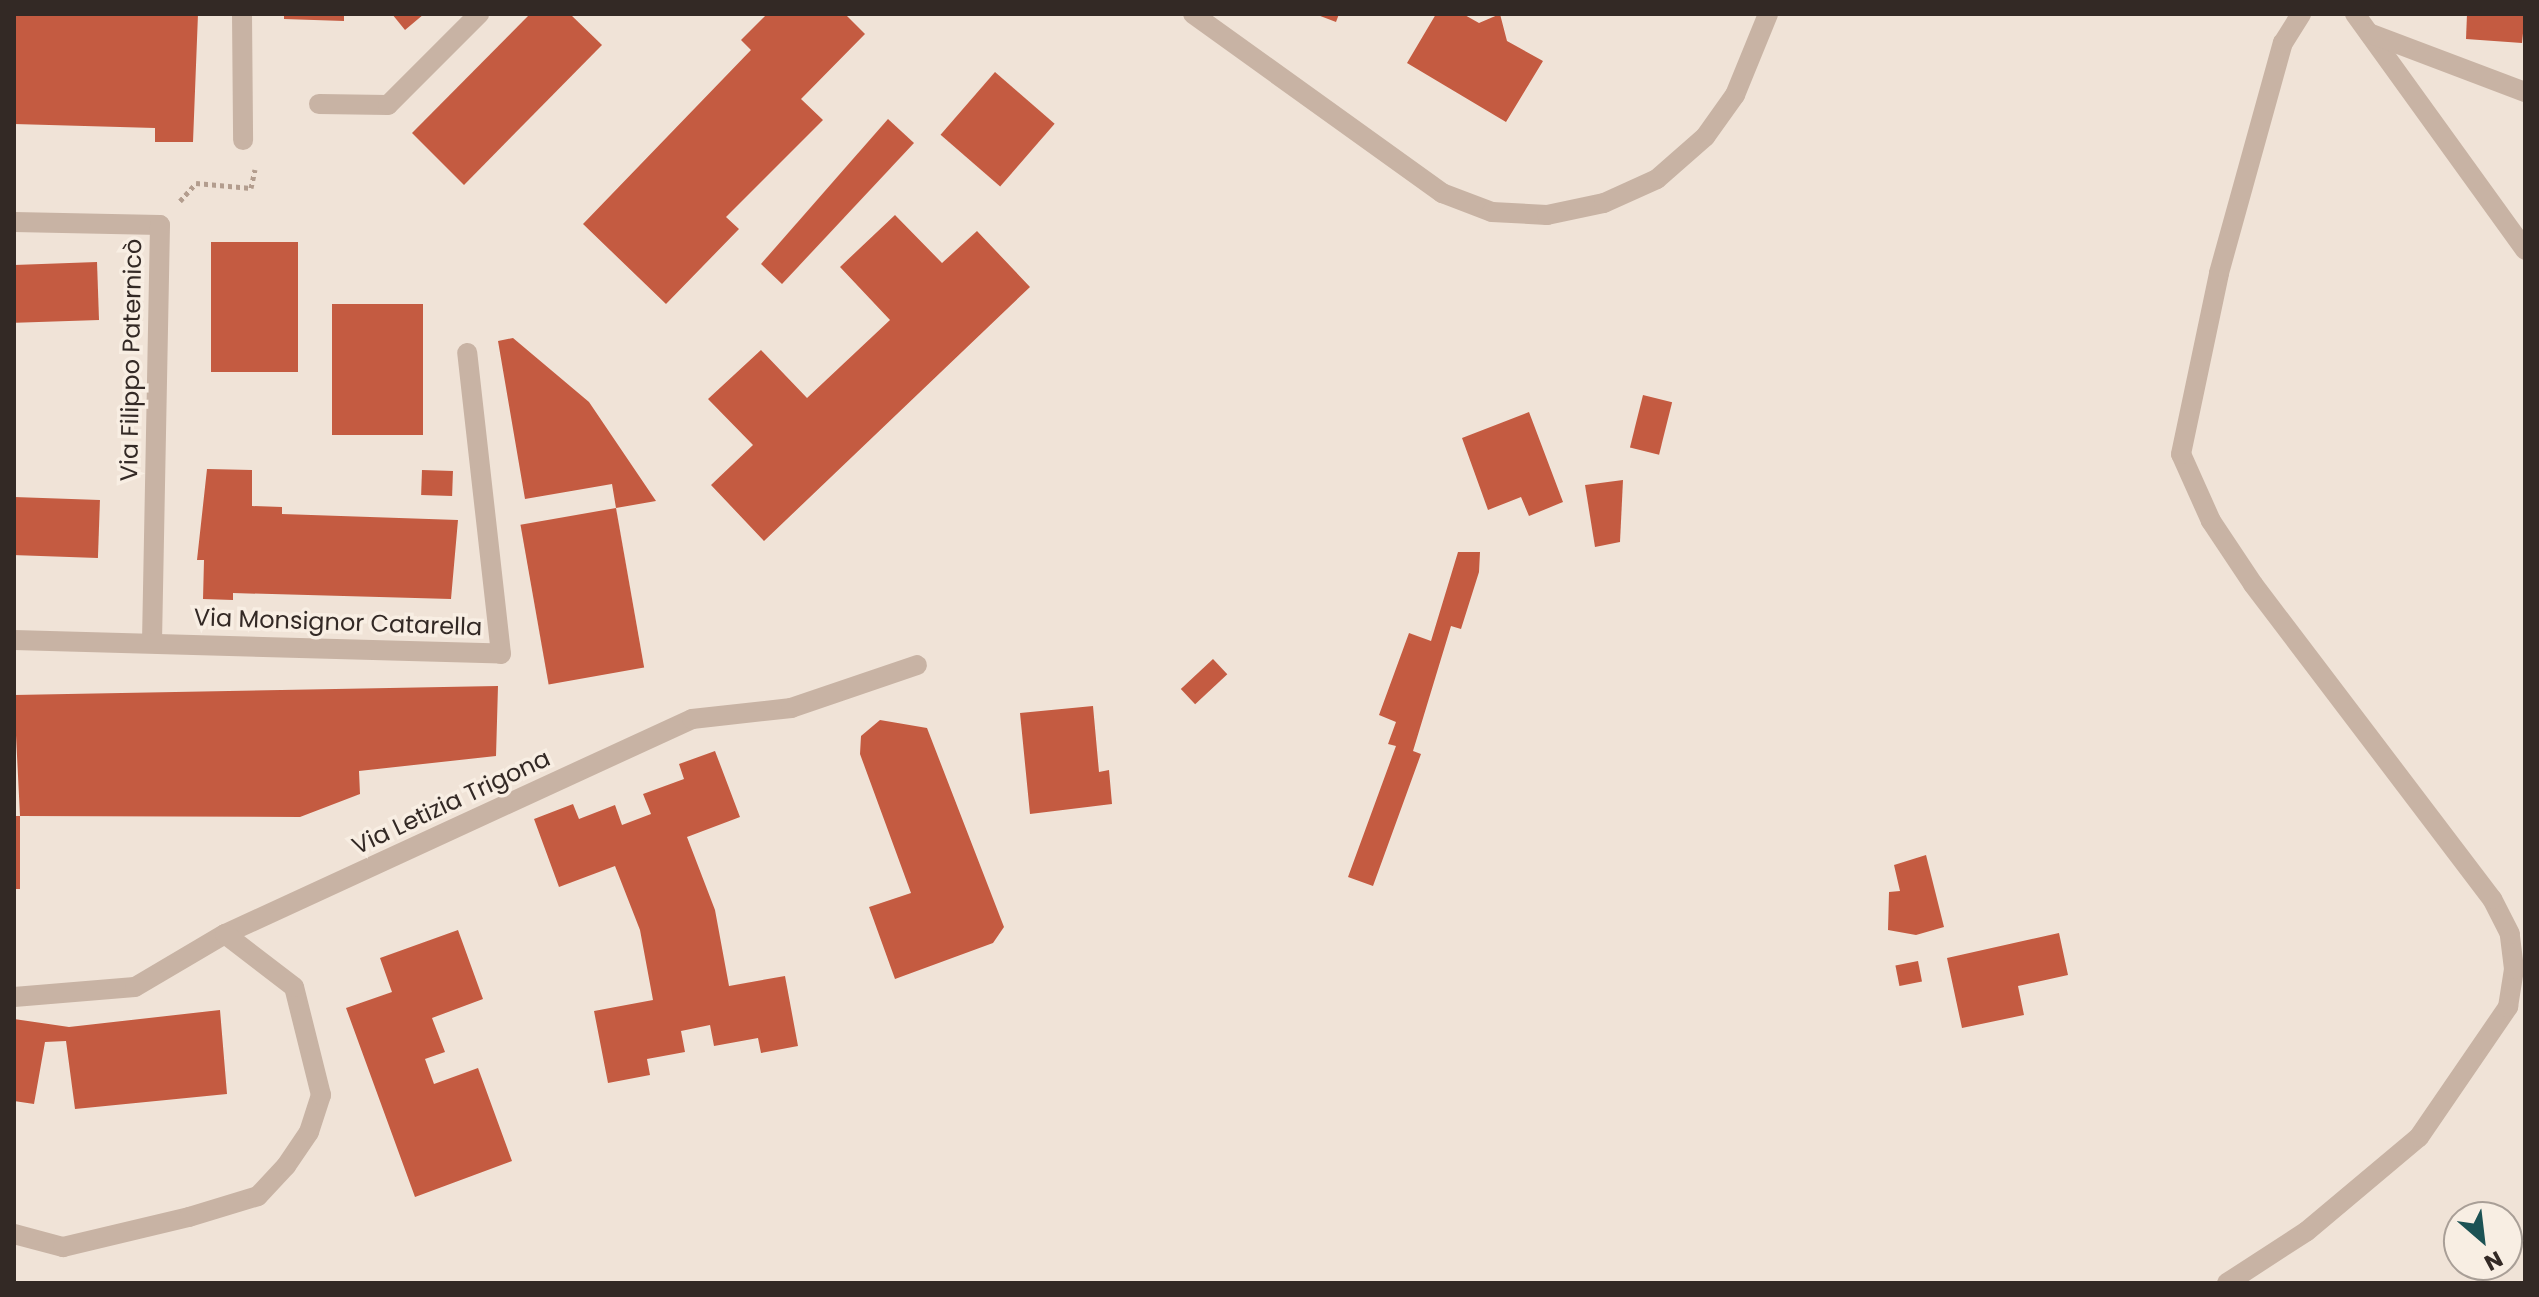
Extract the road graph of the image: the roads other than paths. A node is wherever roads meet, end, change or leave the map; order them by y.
1 (242, 14) edge
2 (479, 14) edge
3 (1193, 14) edge
4 (1768, 14) edge
5 (2301, 14) edge
6 (2355, 14) edge
7 (2369, 33) junction
8 (2525, 92) edge
9 (319, 104) dead end
10 (243, 140) road end
11 (14, 222) edge
12 (2517, 232) edge
13 (2525, 250) edge
14 (467, 353) dead end
15 (14, 640) edge
16 (152, 643) junction
17 (917, 665) dead end
18 (225, 934) junction
19 (14, 997) edge
20 (14, 1234) edge
21 (2227, 1283) edge

1 - 10 street
2 - 9 street
3 - 4 street
5 - 21 street
6 - 7 street
7 - 8 street
7 - 12 street
11 - 16 street, Via Filippo Paternicò
12 - 13 street
14 - 16 street, Via Monsignor Catarella
15 - 16 street, Via Monsignor Catarella
17 - 18 street, Via Letizia Trigona
18 - 19 street, Via Letizia Trigona
18 - 20 street

